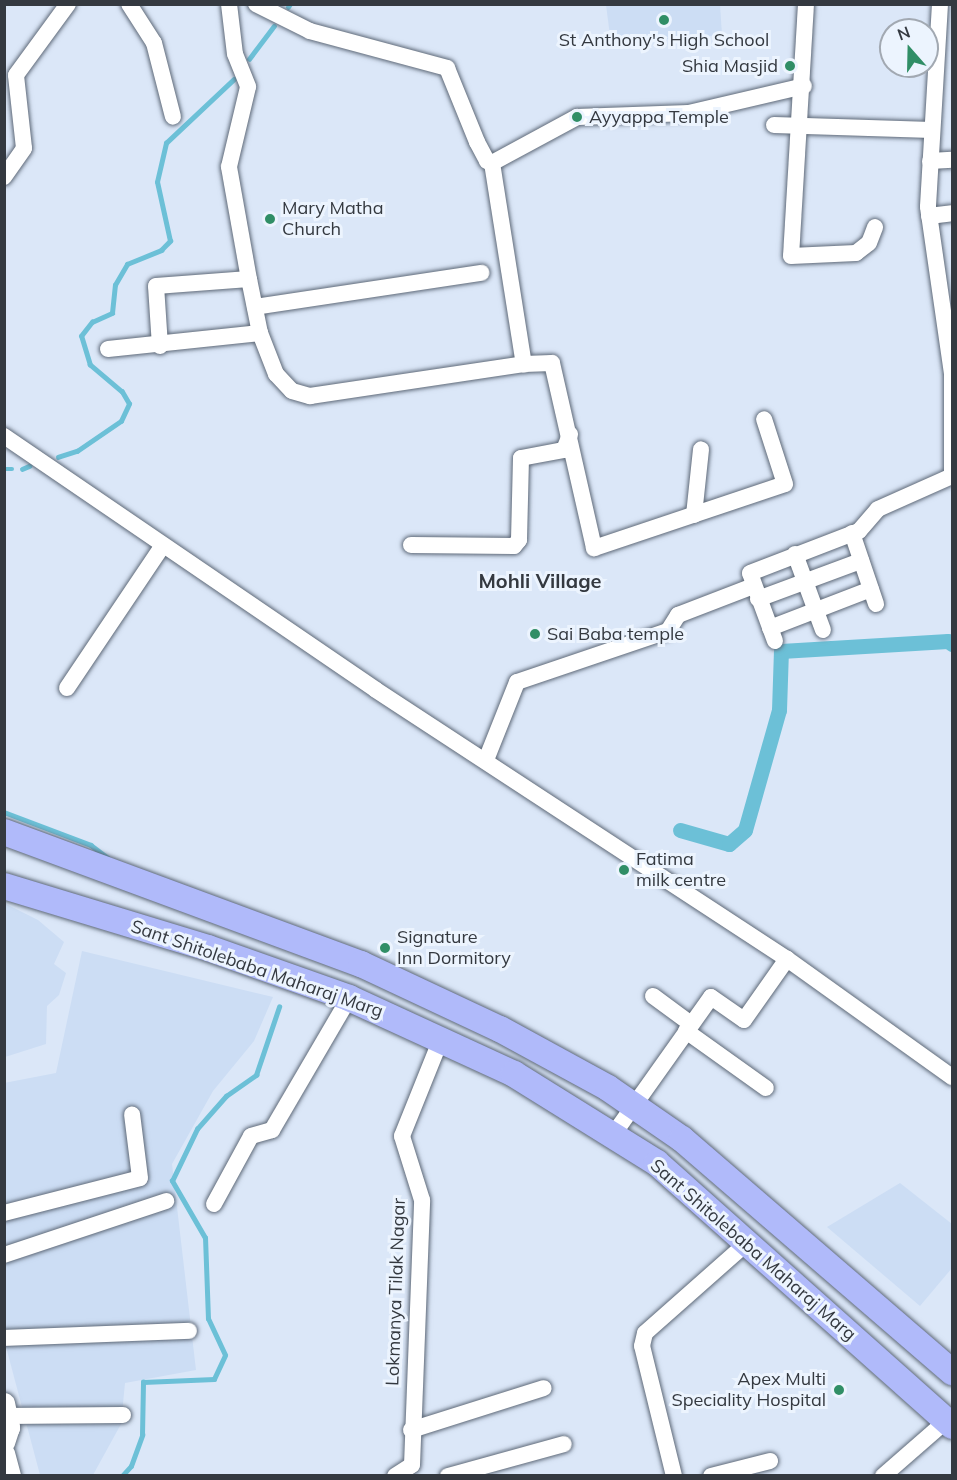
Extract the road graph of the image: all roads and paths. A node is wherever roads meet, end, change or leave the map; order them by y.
1 (68, 4) edge
2 (129, 4) edge
3 (229, 4) edge
4 (256, 4) edge
5 (806, 4) edge
6 (940, 4) edge
7 (804, 86) junction
8 (173, 117) dead end
9 (774, 125) dead end
10 (802, 125) junction
11 (932, 130) junction
12 (952, 160) edge
13 (930, 161) junction
14 (492, 163) junction
15 (4, 177) edge
16 (935, 186) dead end
17 (940, 215) edge
18 (875, 227) dead end
19 (942, 232) dead end
20 (481, 273) dead end
21 (249, 279) junction
22 (255, 307) junction
23 (260, 333) junction
24 (160, 346) junction
25 (108, 350) dead end
26 (524, 364) junction
27 (952, 374) edge
28 (764, 419) dead end
29 (570, 434) junction
30 (4, 436) edge
31 (701, 449) dead end
32 (952, 476) edge
33 (694, 515) junction
34 (852, 533) junction
35 (163, 545) junction
36 (411, 545) dead end
37 (795, 554) junction
38 (861, 561) junction
39 (806, 582) junction
40 (756, 592) junction
41 (814, 610) junction
42 (823, 630) dead end
43 (67, 688) dead end
44 (486, 760) junction
45 (4, 832) edge
46 (4, 886) edge
47 (314, 946) junction
48 (787, 958) junction
49 (303, 982) junction
50 (653, 996) dead end
51 (349, 998) junction
52 (689, 1028) junction
53 (441, 1039) junction
54 (952, 1077) edge
55 (766, 1088) dead end
56 (633, 1105) junction
57 (132, 1114) dead end
58 (613, 1136) junction
59 (166, 1201) dead end
60 (214, 1204) dead end
61 (4, 1213) edge
62 (748, 1242) junction
63 (4, 1255) edge
64 (189, 1331) dead end
65 (4, 1338) edge
66 (950, 1369) edge
67 (544, 1388) dead end
68 (919, 1396) junction
69 (6, 1411) edge
70 (123, 1415) dead end
71 (949, 1423) edge
72 (411, 1430) junction
73 (4, 1442) edge
74 (564, 1444) dead end
75 (4, 1453) edge
76 (770, 1461) dead end
77 (416, 1470) edge
78 (10, 1476) edge
79 (395, 1476) edge
80 (448, 1476) edge
81 (674, 1476) edge
82 (711, 1476) edge
83 (883, 1476) edge

1 - 15 street
2 - 8 street
3 - 21 street
4 - 14 street
5 - 7 street
6 - 11 street
7 - 10 street
7 - 14 street
9 - 10 street
10 - 11 street
10 - 18 street
11 - 13 street
12 - 13 street
13 - 17 street
14 - 26 street
16 - 17 street
17 - 19 street
17 - 27 street
20 - 22 street
21 - 22 street
21 - 24 street
22 - 23 street
23 - 24 street
23 - 26 street
24 - 25 street
26 - 29 street
27 - 32 street
28 - 33 street
29 - 33 street
29 - 36 street
30 - 35 street
31 - 33 street
32 - 34 street
34 - 37 street
34 - 38 street
35 - 43 street
35 - 44 street
37 - 39 street
37 - 40 street
38 - 39 street
38 - 41 street
39 - 40 street
39 - 41 street
40 - 41 street
40 - 44 street
41 - 42 street
44 - 48 street
45 - 47 main road, Sant Shitolebaba Maharaj Marg
46 - 49 main road, Sant Shitolebaba Maharaj Marg
47 - 49 main road
47 - 56 main road, Sant Shitolebaba Maharaj Marg
48 - 52 street
48 - 54 street
49 - 51 main road, Sant Shitolebaba Maharaj Marg
50 - 52 street
51 - 53 main road, Sant Shitolebaba Maharaj Marg
51 - 60 street
52 - 55 street
52 - 56 street
53 - 58 main road, Sant Shitolebaba Maharaj Marg
53 - 72 street, Lokmanya Tilak Nagar
56 - 58 street
56 - 66 main road, Sant Shitolebaba Maharaj Marg
57 - 61 street
58 - 62 main road, Sant Shitolebaba Maharaj Marg
59 - 63 street
62 - 68 main road, Sant Shitolebaba Maharaj Marg
62 - 81 street
64 - 65 street
66 - 68 main road
67 - 72 street
68 - 71 main road, Sant Shitolebaba Maharaj Marg
69 - 70 street
69 - 73 street
71 - 83 street
72 - 77 street, Lokmanya Tilak Nagar
74 - 80 street
75 - 78 street
76 - 82 street
77 - 79 street, Lokmanya Tilak Nagar

